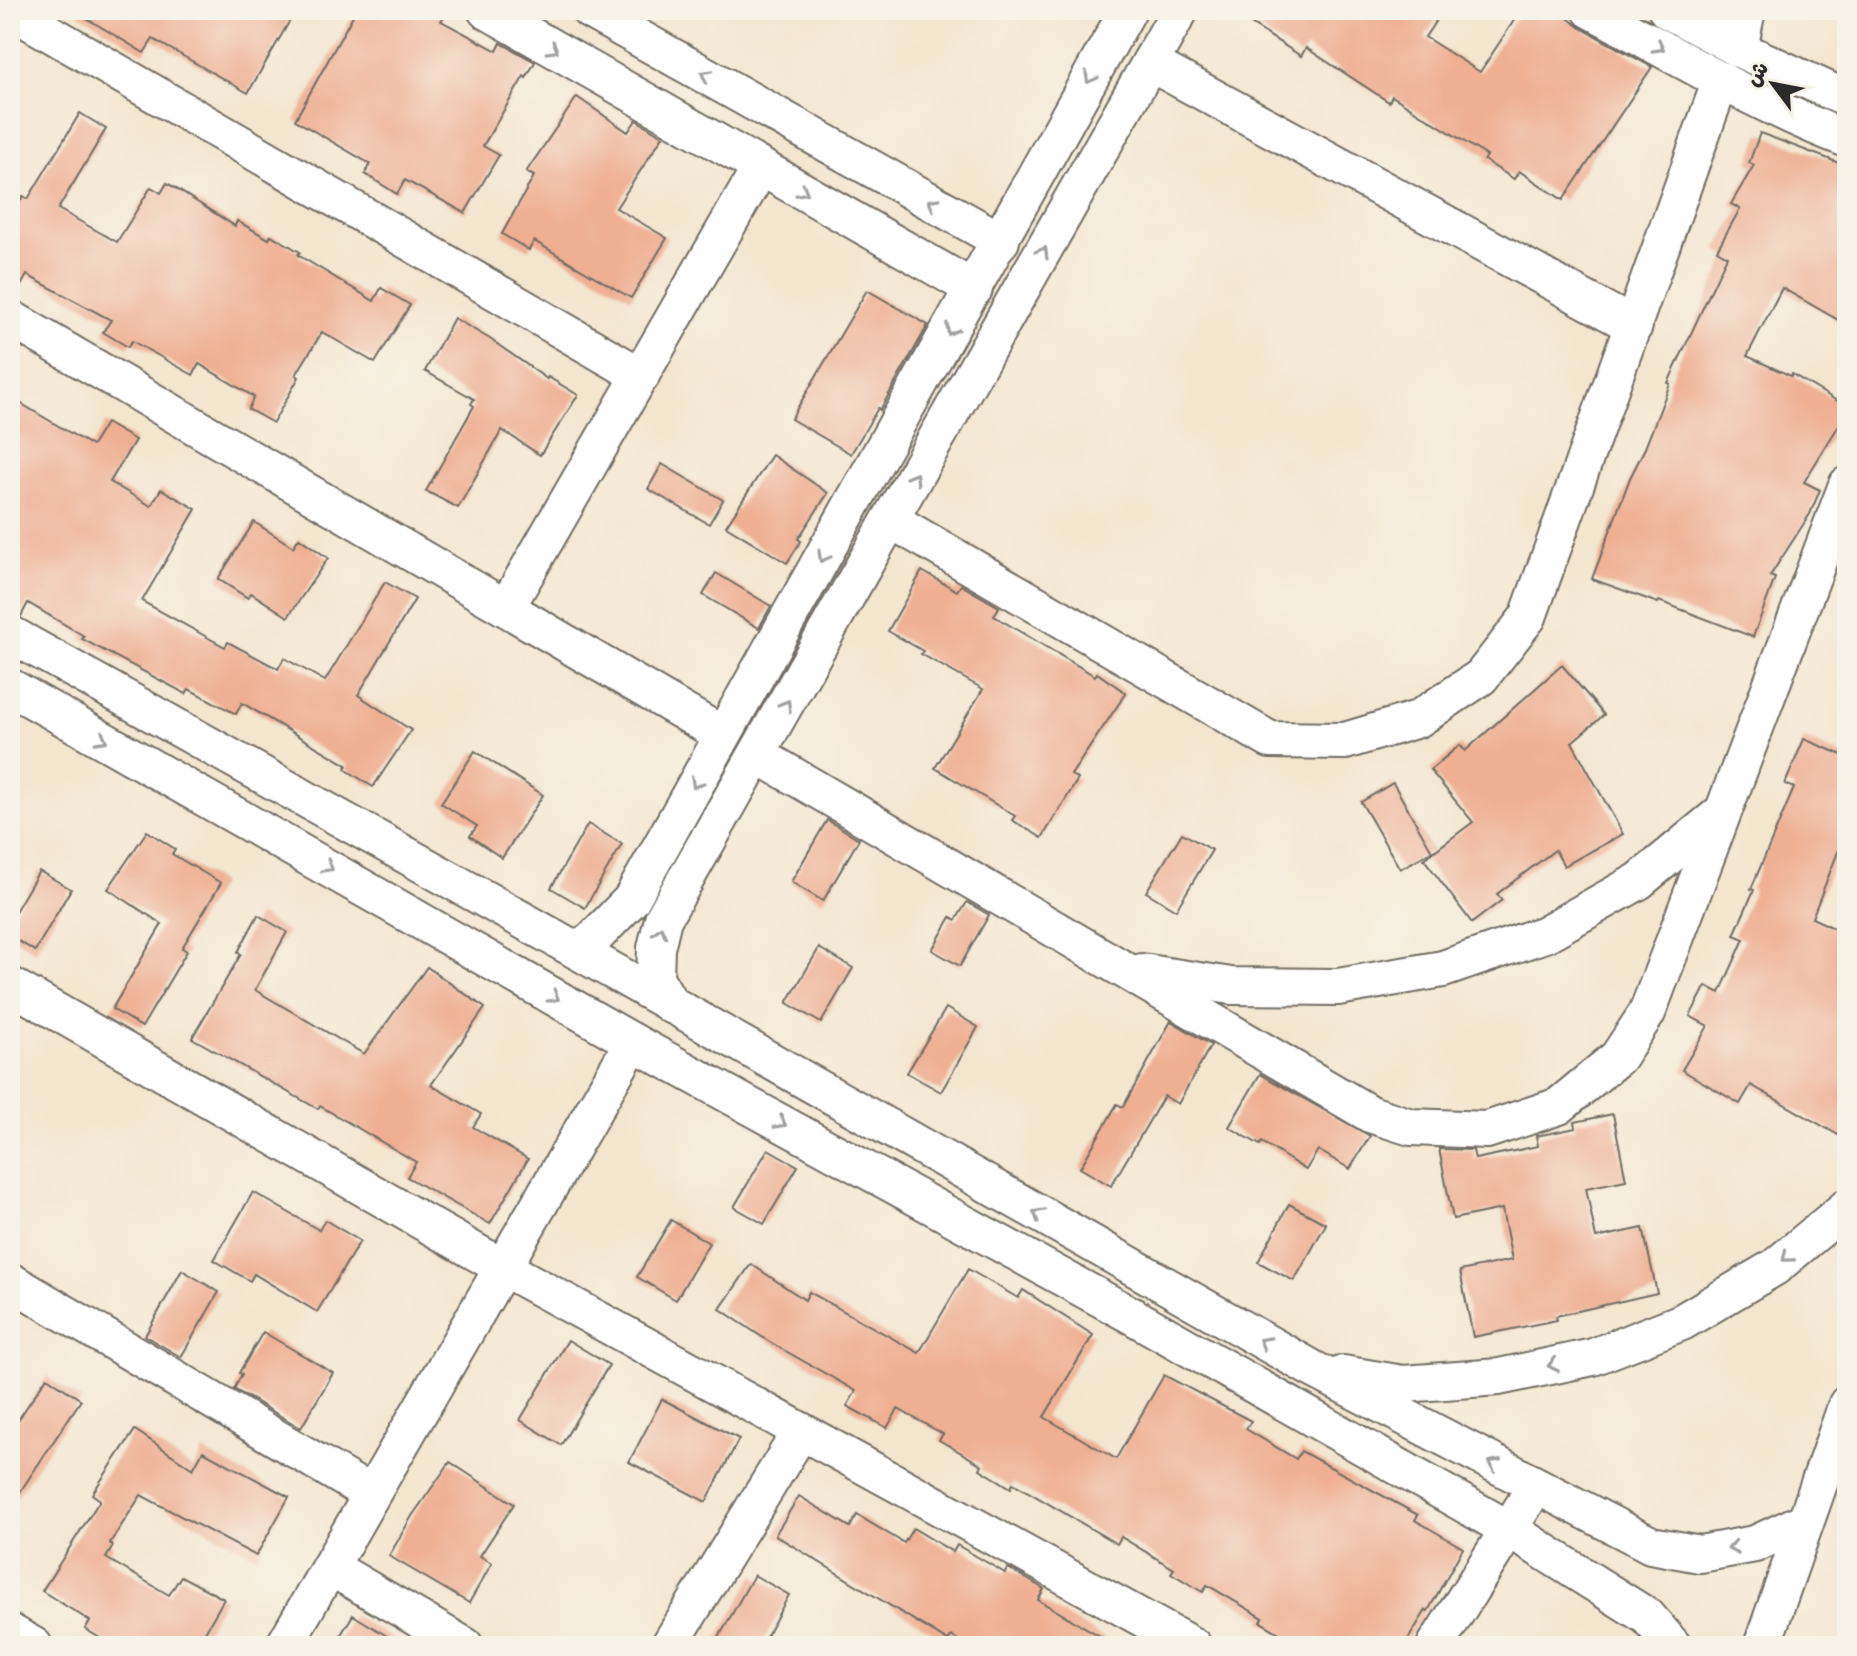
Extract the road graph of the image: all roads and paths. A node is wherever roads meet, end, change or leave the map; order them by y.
1 (10, 10) edge
2 (486, 10) edge
3 (589, 10) edge
4 (1128, 10) edge
5 (1180, 10) edge
6 (1591, 10) edge
7 (1667, 10) edge
8 (1747, 10) edge
9 (625, 19) edge
10 (1150, 63) junction
11 (1730, 65) junction
12 (1847, 99) edge
13 (1847, 139) edge
14 (761, 167) junction
15 (1001, 241) junction
16 (974, 289) junction
17 (10, 318) edge
18 (1634, 326) junction
19 (641, 376) junction
20 (1847, 485) edge
21 (891, 520) junction
22 (506, 608) junction
23 (10, 634) edge
24 (87, 678) junction
25 (10, 687) edge
26 (66, 719) junction
27 (723, 735) junction
28 (758, 755) junction
29 (1722, 813) junction
30 (576, 950) junction
31 (1124, 969) junction
32 (10, 985) edge
33 (671, 1005) junction
34 (633, 1042) junction
35 (1847, 1207) edge
36 (1083, 1240) junction
37 (502, 1267) junction
38 (1062, 1278) junction
39 (10, 1281) edge
40 (1311, 1368) junction
41 (1847, 1404) edge
42 (801, 1431) junction
43 (1536, 1486) junction
44 (371, 1494) junction
45 (1805, 1521) junction
46 (1510, 1530) junction
47 (330, 1567) junction
48 (10, 1632) edge
49 (1187, 1645) edge
50 (34, 1646) edge
51 (284, 1646) edge
52 (465, 1646) edge
53 (669, 1646) edge
54 (1435, 1646) edge
55 (1673, 1646) edge
56 (1762, 1646) edge

1 - 19 street
2 -> 14 street
3 - 9 street
4 -> 15 street
5 - 10 street
6 -> 11 street
7 - 11 street
8 - 11 street
15 -> 9 street
10 - 18 street
21 -> 10 street
11 - 12 street
11 - 13 street
11 - 18 street
14 -> 16 street
14 - 19 street
15 - 16 street
16 -> 27 street
17 - 22 street
18 - 21 street
19 - 22 street
20 - 29 street
28 -> 21 street
22 - 27 street
23 - 24 street
24 - 26 street
24 - 30 street
25 - 26 street
26 -> 34 street
27 -> 30 street
28 - 31 street
33 -> 28 street
29 - 31 street
29 - 31 street
30 - 33 street
32 - 37 street
36 -> 33 street
34 - 37 street
34 -> 38 street
35 -> 40 street
36 - 38 street
40 -> 36 street
37 - 42 street
37 - 44 street
38 - 46 street
39 - 44 street
43 -> 40 street
41 - 45 street
42 - 49 street
42 - 53 street
45 -> 43 street
43 - 46 street
44 - 47 street
45 - 56 street
46 - 54 street
46 - 55 street
47 - 51 street
47 - 52 street
48 - 50 street

